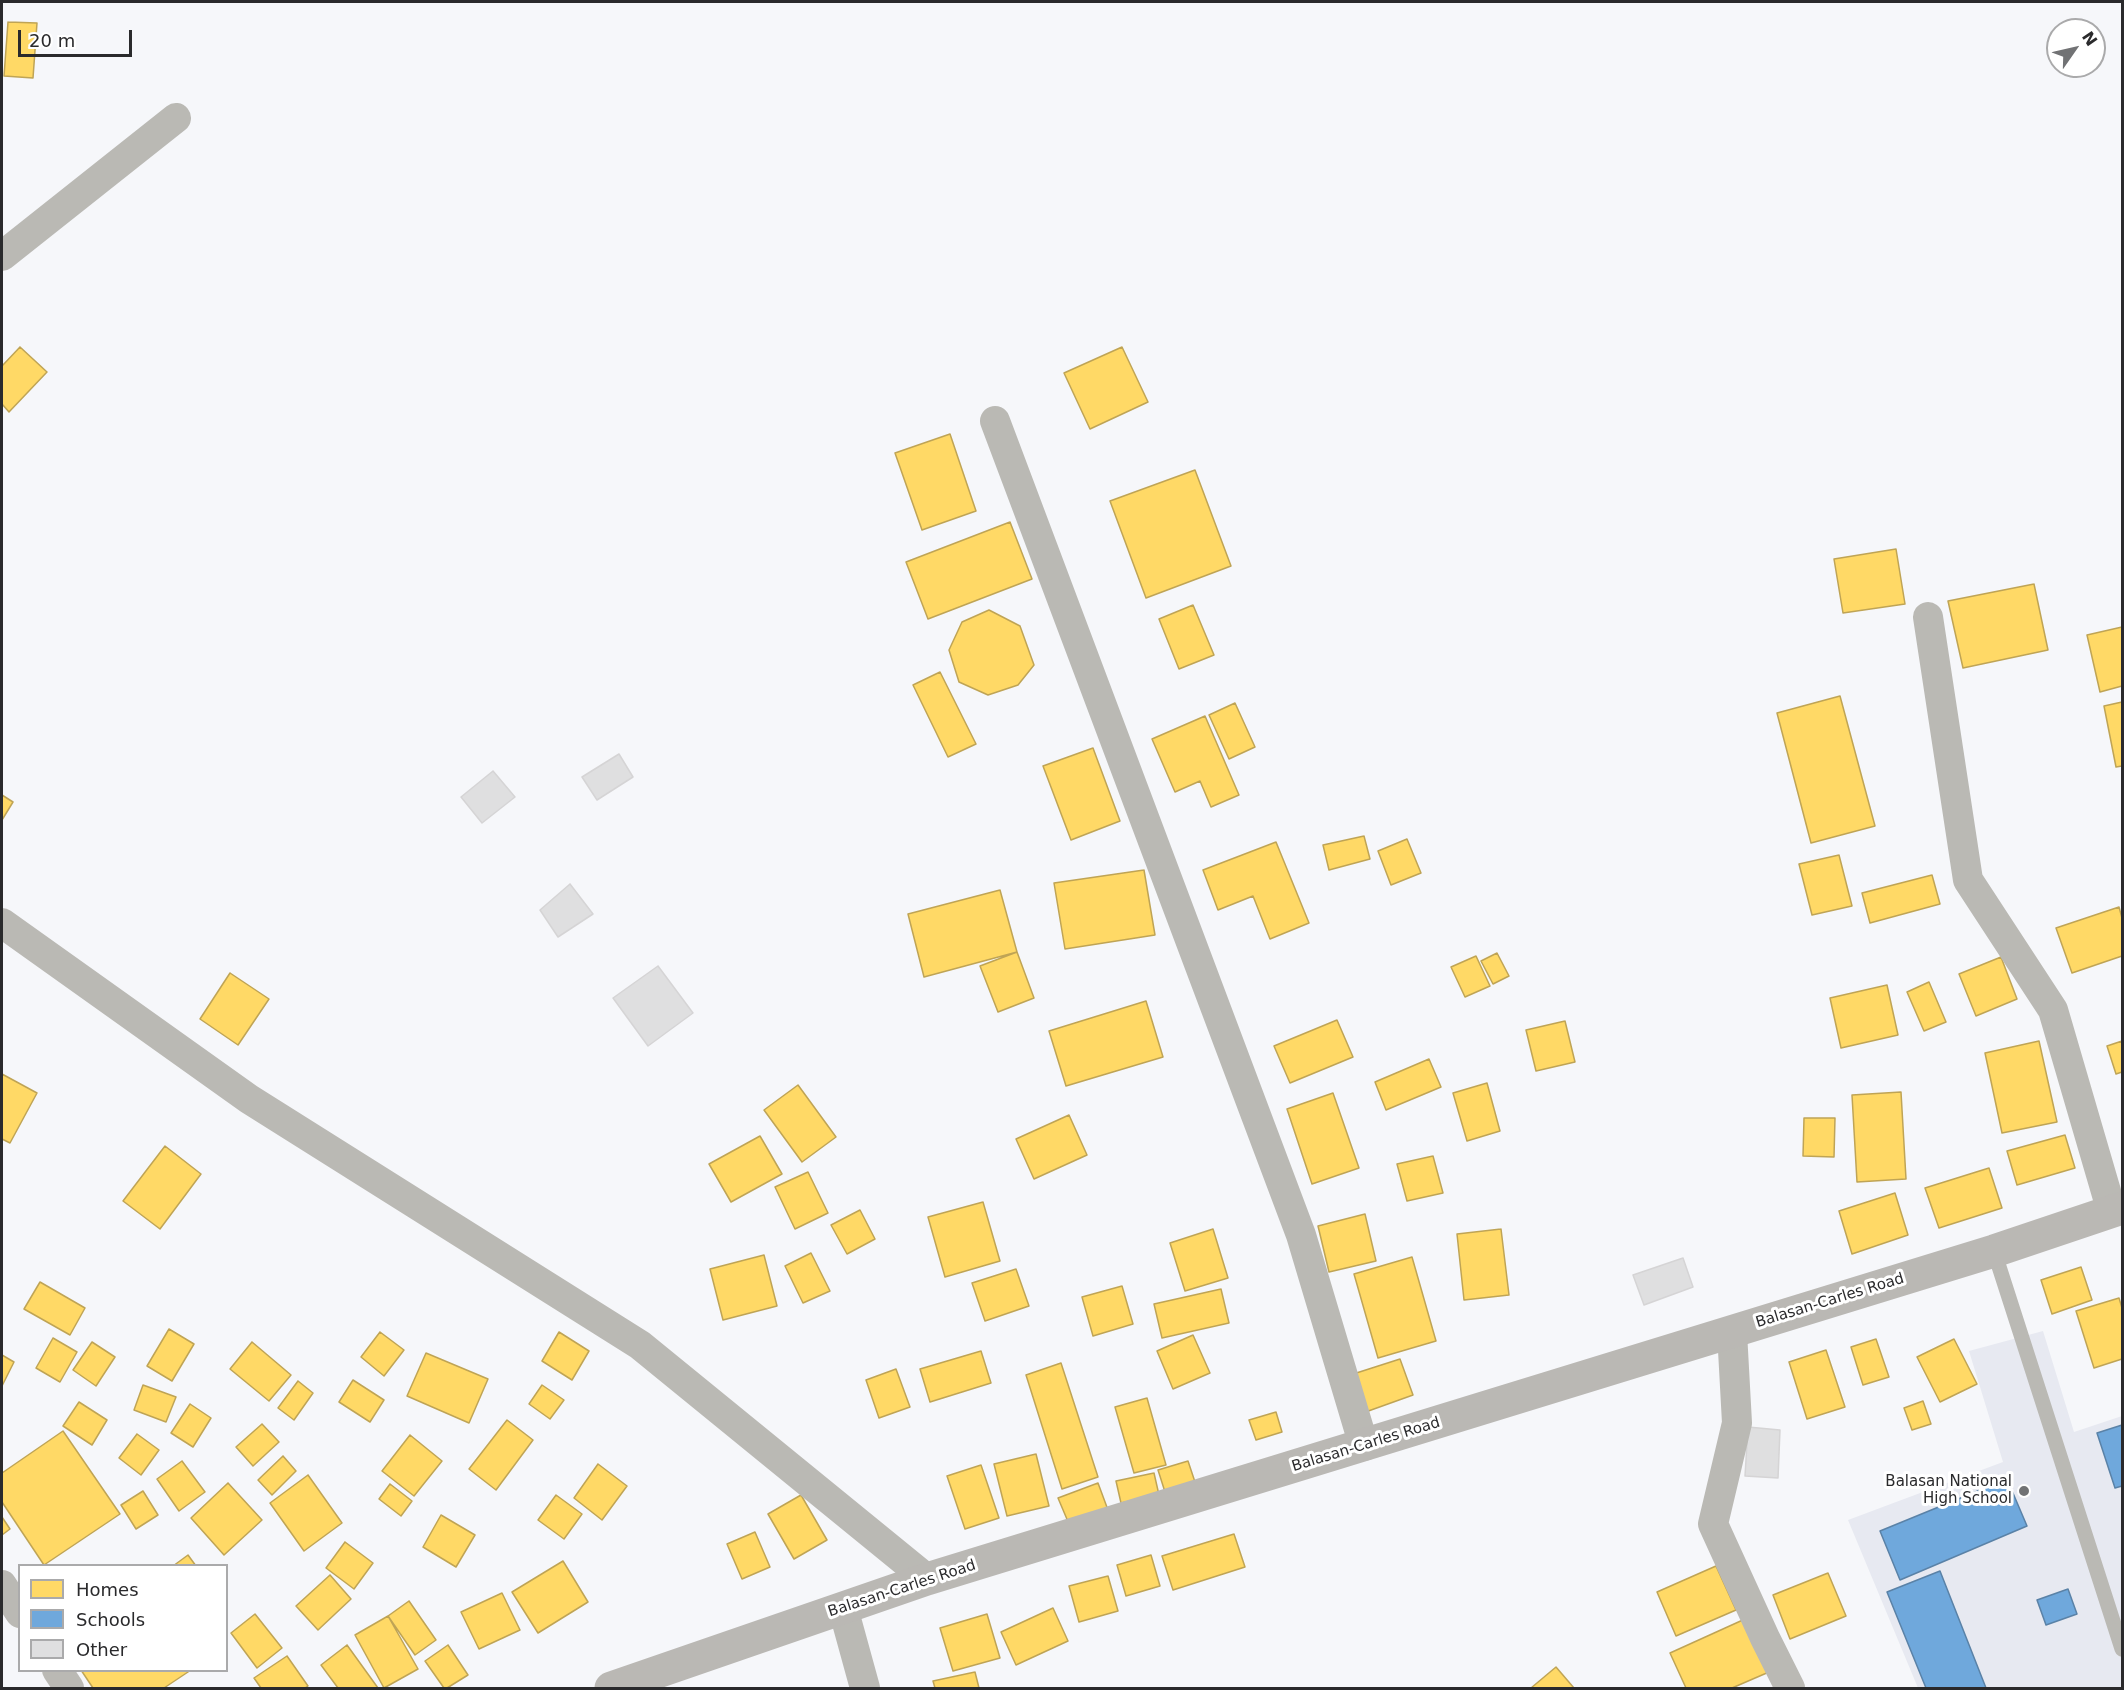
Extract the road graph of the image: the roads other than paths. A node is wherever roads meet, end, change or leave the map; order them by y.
1 (176, 118) dead end
2 (2, 256) edge
3 (995, 421) dead end
4 (1928, 617) dead end
5 (2, 923) edge
6 (2117, 1210) edge
7 (1994, 1251) junction
8 (1732, 1332) junction
9 (1364, 1446) junction
10 (927, 1579) junction
11 (2, 1585) edge
12 (843, 1608) junction
13 (18, 1610) edge
14 (2122, 1648) edge
15 (58, 1672) edge
16 (69, 1689) edge
17 (611, 1689) edge
18 (865, 1689) edge
19 (1790, 1689) edge

1 - 2 street
3 - 9 street
4 - 6 street
5 - 10 street
6 - 7 main road, Balasan-Carles Road
7 - 8 main road, Balasan-Carles Road
7 - 14 lane
8 - 9 main road, Balasan-Carles Road
8 - 19 street
9 - 10 main road, Balasan-Carles Road
10 - 12 main road, Balasan-Carles Road
11 - 13 street
12 - 17 main road, Balasan-Carles Road
12 - 18 street
15 - 16 street

